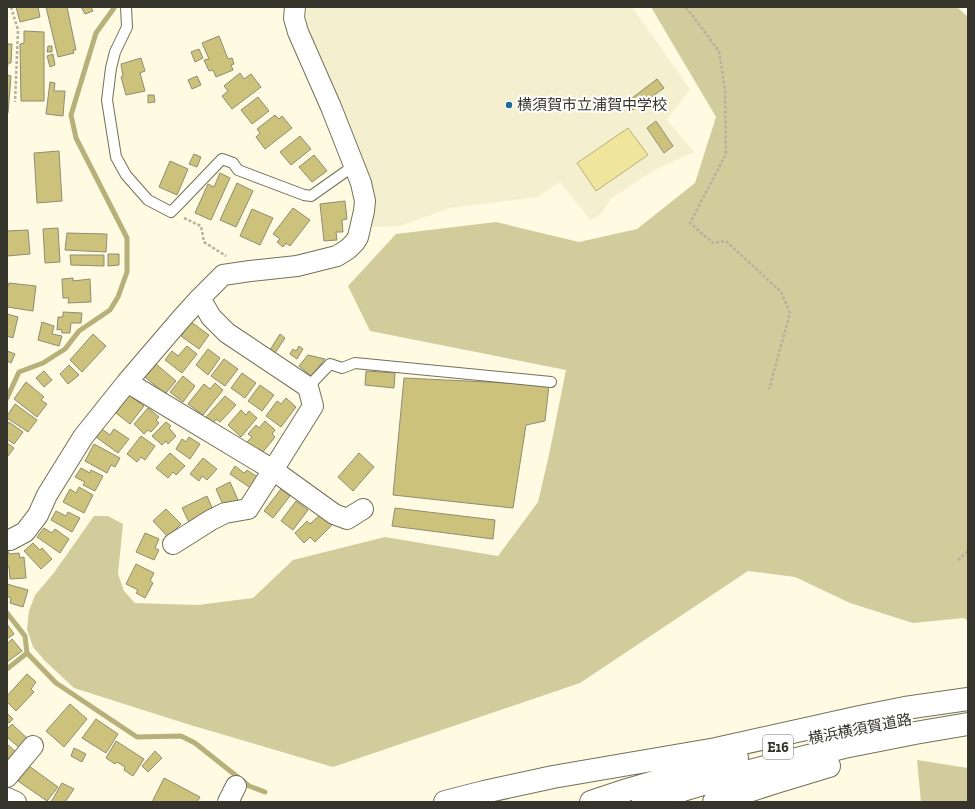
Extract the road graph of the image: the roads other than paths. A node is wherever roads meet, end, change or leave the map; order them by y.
1 (126, 7) edge
2 (294, 7) edge
3 (356, 166) junction
4 (200, 298) junction
5 (127, 382) junction
6 (551, 382) dead end
7 (308, 388) junction
8 (273, 470) junction
9 (363, 509) dead end
10 (7, 540) edge
11 (173, 544) dead end
12 (968, 699) edge
13 (968, 709) edge
14 (968, 724) edge
15 (968, 733) edge
16 (33, 746) dead end
17 (7, 777) edge
18 (7, 798) edge
19 (16, 802) edge
20 (445, 802) edge
21 (591, 802) edge
22 (643, 802) edge
23 (714, 802) edge

1 - 3 lane
2 - 3 street
3 - 4 street
4 - 5 street
4 - 7 street
5 - 8 street
5 - 10 street
6 - 7 lane
7 - 8 street
8 - 9 street
8 - 11 street
12 - 20 highway
13 - 21 highway, 横浜横須賀道路 / E16
14 - 22 highway, 横浜横須賀道路 / E16
15 - 23 highway
16 - 17 street
18 - 19 street

